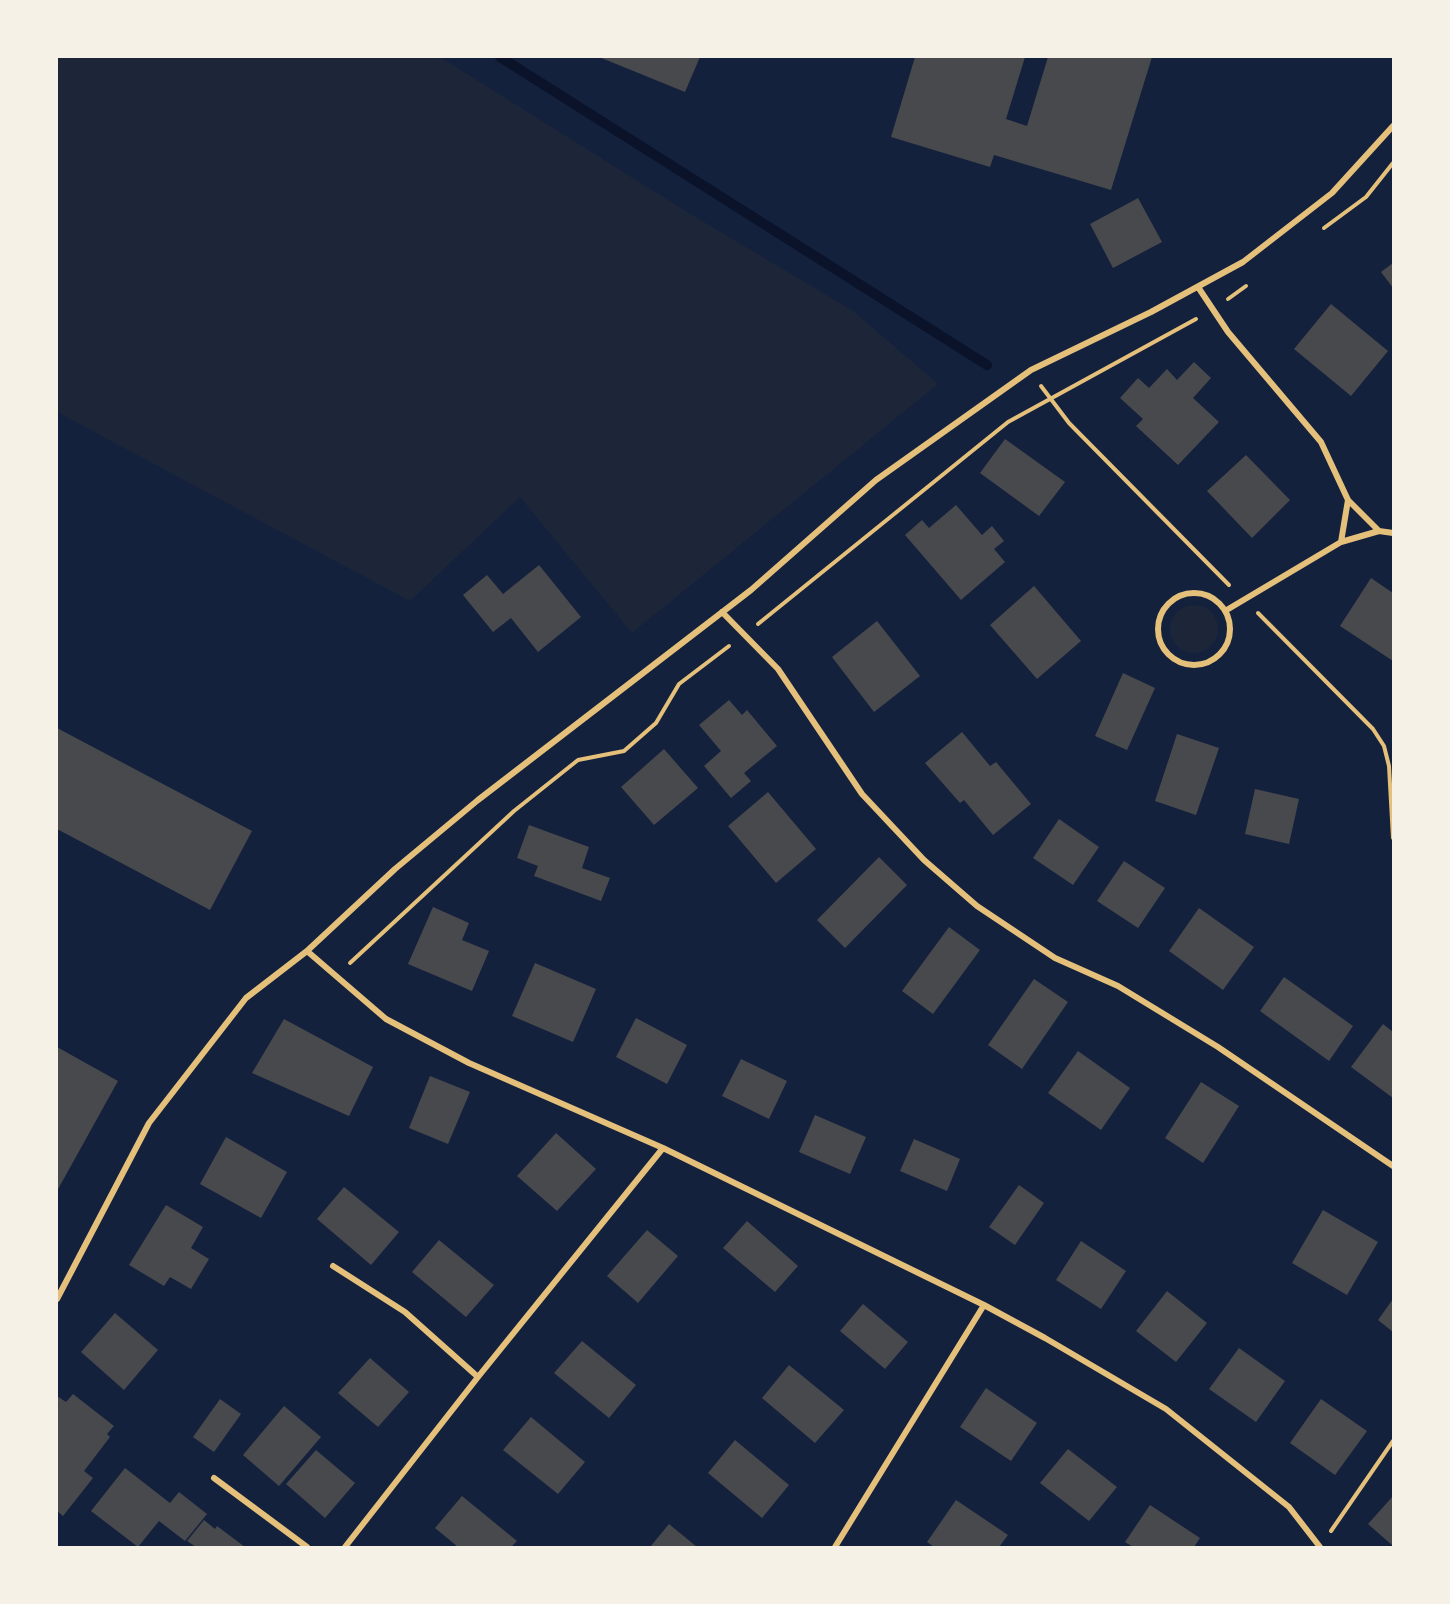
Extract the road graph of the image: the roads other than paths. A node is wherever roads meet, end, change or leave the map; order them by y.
1 (1393, 126) edge
2 (1198, 287) junction
3 (1348, 500) junction
4 (1379, 531) junction
5 (1393, 533) edge
6 (1341, 542) junction
7 (1225, 611) junction
8 (722, 612) junction
9 (307, 951) junction
10 (663, 1148) junction
11 (1393, 1166) edge
12 (333, 1266) dead end
13 (57, 1299) edge
14 (984, 1305) junction
15 (478, 1377) junction
16 (214, 1478) dead end
17 (1320, 1546) edge
18 (307, 1547) edge
19 (345, 1547) edge
20 (835, 1547) edge

1 - 2 street
2 - 3 street
2 - 8 street
3 - 4 street
3 - 6 street
4 - 5 street
4 - 6 street
6 - 7 street
7 - 7 street
8 - 9 street
8 - 11 street
9 - 10 street
9 - 13 street
10 - 14 street
10 - 15 street
12 - 15 street
14 - 17 street
14 - 20 street
15 - 19 street
16 - 18 street

